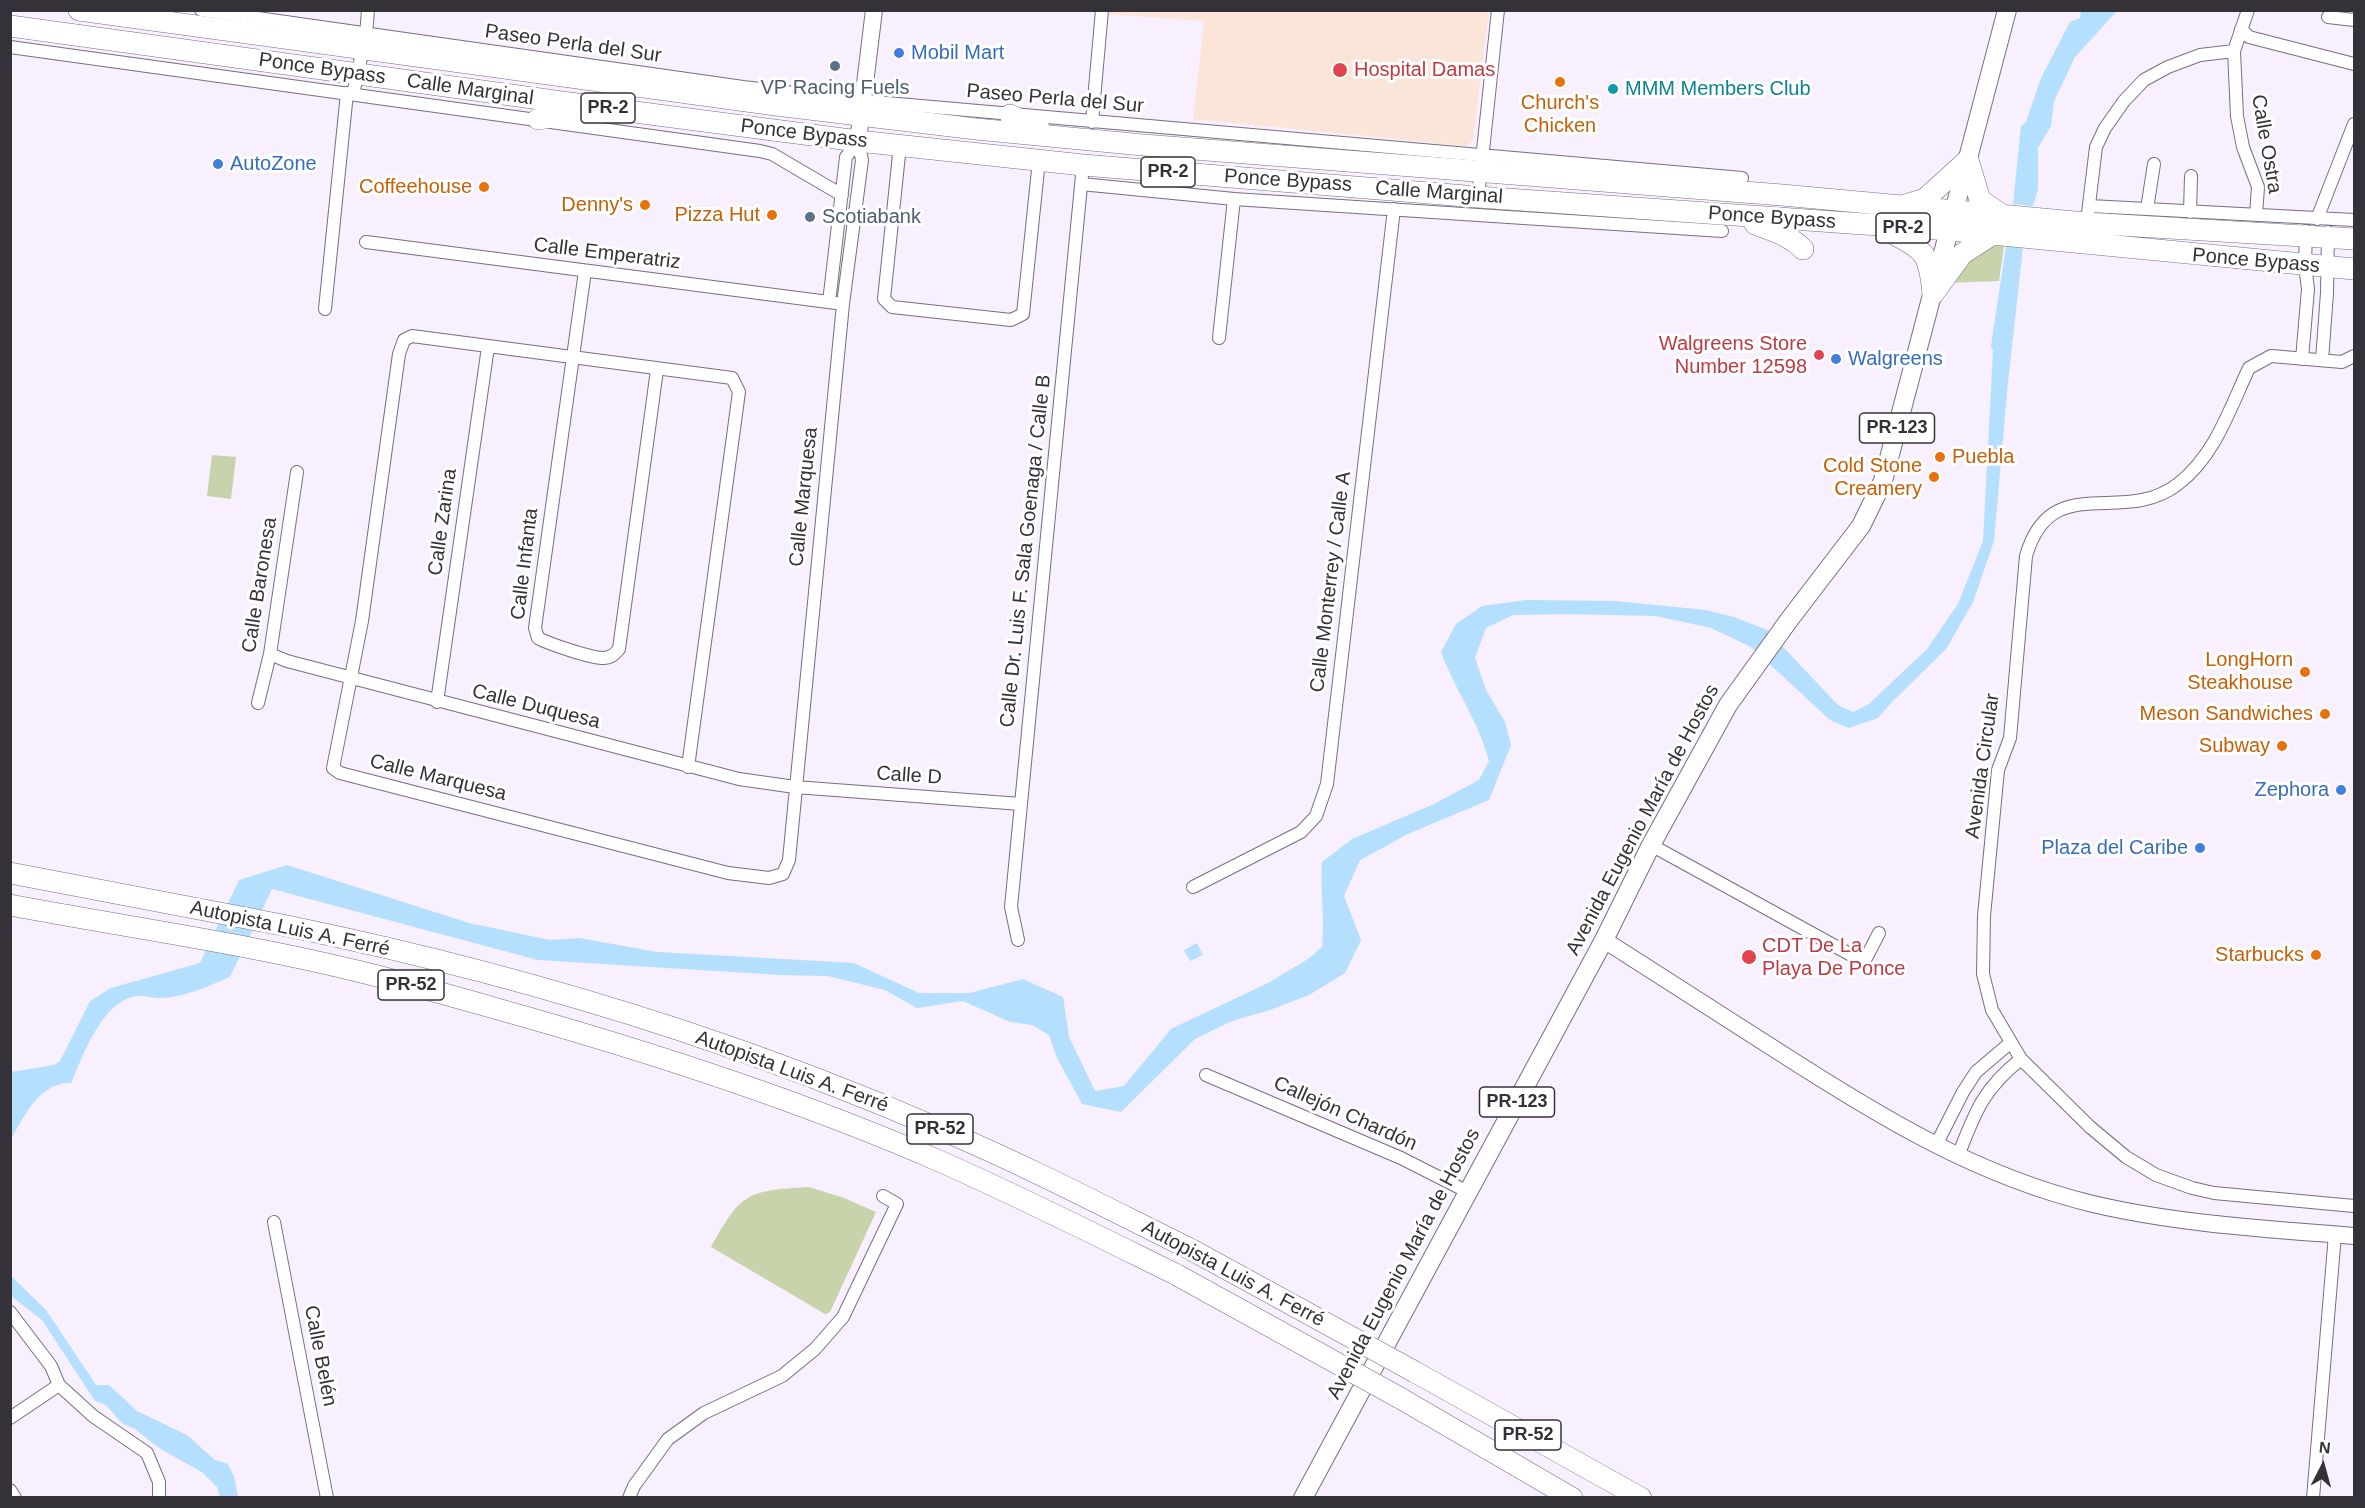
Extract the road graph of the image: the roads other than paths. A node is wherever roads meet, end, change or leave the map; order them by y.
1 (79, 10) edge
2 (201, 10) edge
3 (368, 10) edge
4 (874, 10) edge
5 (1102, 10) edge
6 (1498, 10) edge
7 (2007, 10) edge
8 (2248, 10) edge
9 (265, 15) edge
10 (2328, 17) dead end
11 (2355, 20) edge
12 (10, 26) edge
13 (2241, 29) junction
14 (364, 42) junction
15 (10, 47) edge
16 (2234, 51) junction
17 (2355, 64) edge
18 (353, 87) junction
19 (863, 109) junction
20 (627, 111) junction
21 (1010, 115) junction
22 (538, 119) junction
23 (1092, 122) junction
24 (2355, 124) edge
25 (1054, 136) junction
26 (858, 141) junction
27 (900, 145) junction
28 (1039, 160) junction
29 (1968, 160) junction
30 (1481, 164) junction
31 (2154, 164) dead end
32 (1082, 175) junction
33 (2191, 176) dead end
34 (1742, 178) joint
35 (842, 195) junction
36 (1782, 195) junction
37 (1478, 197) junction
38 (1234, 199) junction
39 (1899, 206) junction
40 (1394, 209) junction
41 (2147, 209) junction
42 (2190, 212) junction
43 (2088, 215) junction
44 (2256, 215) junction
45 (2355, 220) edge
46 (1953, 221) junction
47 (1726, 223) junction
48 (1998, 225) junction
49 (2317, 226) junction
50 (1879, 227) junction
51 (2355, 239) edge
52 (366, 242) dead end
53 (834, 248) junction
54 (1803, 249) dead end
55 (851, 250) junction
56 (2305, 265) junction
57 (2327, 267) junction
58 (2355, 269) edge
59 (585, 271) junction
60 (1933, 294) junction
61 (829, 302) junction
62 (843, 304) junction
63 (325, 309) dead end
64 (1219, 338) dead end
65 (488, 347) junction
66 (2355, 356) edge
67 (572, 357) junction
68 (2302, 359) junction
69 (2322, 360) junction
70 (657, 370) junction
71 (297, 472) dead end
72 (270, 654) junction
73 (352, 679) junction
74 (437, 702) junction
75 (258, 703) dead end
76 (688, 767) junction
77 (795, 787) junction
78 (1020, 804) junction
79 (1651, 845) junction
80 (10, 873) edge
81 (1193, 887) dead end
82 (10, 905) edge
83 (1879, 933) dead end
84 (1018, 940) dead end
85 (1604, 940) junction
86 (2010, 1043) junction
87 (2021, 1059) junction
88 (1206, 1075) dead end
89 (1936, 1145) junction
90 (1958, 1156) junction
91 (1468, 1192) junction
92 (883, 1196) dead end
93 (2355, 1206) edge
94 (274, 1222) dead end
95 (2335, 1234) junction
96 (2355, 1236) edge
97 (10, 1312) edge
98 (59, 1385) junction
99 (10, 1418) edge
100 (1525, 1470) junction
101 (10, 1490) edge
102 (15, 1497) edge
103 (159, 1497) edge
104 (327, 1497) edge
105 (629, 1497) edge
106 (1303, 1497) edge
107 (1548, 1497) edge
108 (1572, 1497) edge
109 (1641, 1497) edge
110 (2313, 1497) edge

1 - 14 highway, Ponce Bypass / PR-2
2 - 9 street
3 - 14 street
4 - 19 street
5 - 23 street
6 - 30 street
7 - 29 main road, Avenida Eugenio María de Hostos / PR-123
8 - 13 street, Calle Ostra
9 - 14 street
10 - 11 street
12 - 18 highway, Ponce Bypass / PR-2
13 - 16 street, Calle Ostra
13 - 17 street
14 - 18 street
14 - 19 highway, Ponce Bypass / PR-2
15 - 18 street, Calle Marginal
16 - 43 street
16 - 44 street, Calle Ostra
18 - 20 highway, Ponce Bypass / PR-2
18 - 22 street, Calle Marginal
18 - 63 street
19 - 21 street, Paseo Perla del Sur
19 - 25 highway, Ponce Bypass / PR-2
19 - 26 street
20 - 22 highway
20 - 26 highway, Ponce Bypass / PR-2
21 - 23 street, Paseo Perla del Sur
21 - 25 highway
22 - 35 street, Calle Marginal
23 - 30 street, Paseo Perla del Sur
24 - 49 street
25 - 30 highway, Ponce Bypass / PR-2
26 - 27 highway, Ponce Bypass / PR-2
26 - 35 street
26 - 55 street, Calle Marquesa
27 - 28 highway, Ponce Bypass / PR-2
27 - 28 street
28 - 32 highway, Ponce Bypass / PR-2
29 - 39 highway
29 - 46 main road, Avenida Eugenio María de Hostos / PR-123
29 - 48 highway
30 - 34 street, Paseo Perla del Sur
30 - 36 highway, Ponce Bypass / PR-2
30 - 37 street
31 - 41 street
32 - 37 highway, Ponce Bypass / PR-2
32 - 38 street, Calle Marginal
32 - 78 street, Calle Dr. Luis F. Sala Goenaga / Calle B
33 - 42 street
34 - 36 highway
35 - 53 street
36 - 39 highway, Ponce Bypass / PR-2
37 - 47 highway, Ponce Bypass / PR-2
38 - 40 street, Calle Marginal
38 - 64 street
39 - 46 highway, Ponce Bypass / PR-2
40 - 47 street, Calle Marginal
40 - 81 street, Calle Monterrey / Calle A
41 - 42 street
41 - 43 street
42 - 44 street
43 - 48 highway, Ponce Bypass / PR-2
43 - 49 highway, Ponce Bypass / PR-2
44 - 49 street
45 - 49 street
46 - 48 highway, Ponce Bypass / PR-2
46 - 50 highway, Ponce Bypass / PR-2
46 - 60 main road, Avenida Eugenio María de Hostos / PR-123
47 - 50 highway, Ponce Bypass / PR-2
47 - 54 highway
48 - 56 highway, Ponce Bypass / PR-2
48 - 60 highway
49 - 51 highway, Ponce Bypass / PR-2
49 - 56 street
49 - 57 street
50 - 60 highway
52 - 59 street, Calle Emperatriz
53 - 55 street
53 - 61 street
55 - 62 street, Calle Marquesa
56 - 57 highway, Ponce Bypass / PR-2
56 - 68 street
57 - 58 highway, Ponce Bypass / PR-2
57 - 69 street
59 - 61 street, Calle Emperatriz
59 - 67 street, Calle Infanta
60 - 79 main road, Avenida Eugenio María de Hostos / PR-123
61 - 62 street, Calle Emperatriz
62 - 77 street, Calle Marquesa
65 - 67 street, Calle Marquesa
65 - 73 street, Calle Marquesa
65 - 74 street, Calle Zarina
66 - 69 street, Avenida Circular
67 - 70 street, Calle Marquesa
67 - 70 street, Calle Infanta
68 - 69 street, Avenida Circular
68 - 86 street, Avenida Circular
70 - 76 street, Calle Marquesa
71 - 72 street, Calle Baronesa
72 - 73 street, Calle Duquesa
72 - 75 street, Calle Baronesa
73 - 74 street, Calle Duquesa
73 - 77 street, Calle Marquesa
74 - 76 street, Calle Duquesa
76 - 77 street, Calle Duquesa
77 - 78 street, Calle D
78 - 84 street, Calle Dr. Luis F. Sala Goenaga / Calle B
79 - 83 street
79 - 85 main road, Avenida Eugenio María de Hostos / PR-123
80 - 109 highway, Autopista Luis A. Ferré / PR-52, bridge
82 - 100 highway, Autopista Luis A. Ferré / PR-52, bridge
85 - 89 street
85 - 91 main road, Avenida Eugenio María de Hostos / PR-123
86 - 87 street, Avenida Circular
86 - 89 street
87 - 90 street
87 - 93 street, Avenida Circular
88 - 91 street, Callejón Chardón
89 - 90 street
90 - 95 street
91 - 106 main road, Avenida Eugenio María de Hostos / PR-123
92 - 105 street
94 - 104 street, Calle Belén
95 - 96 street
95 - 110 street
97 - 98 street
98 - 99 street
98 - 103 street
100 - 107 highway
100 - 108 highway, Autopista Luis A. Ferré / PR-52
101 - 102 street

